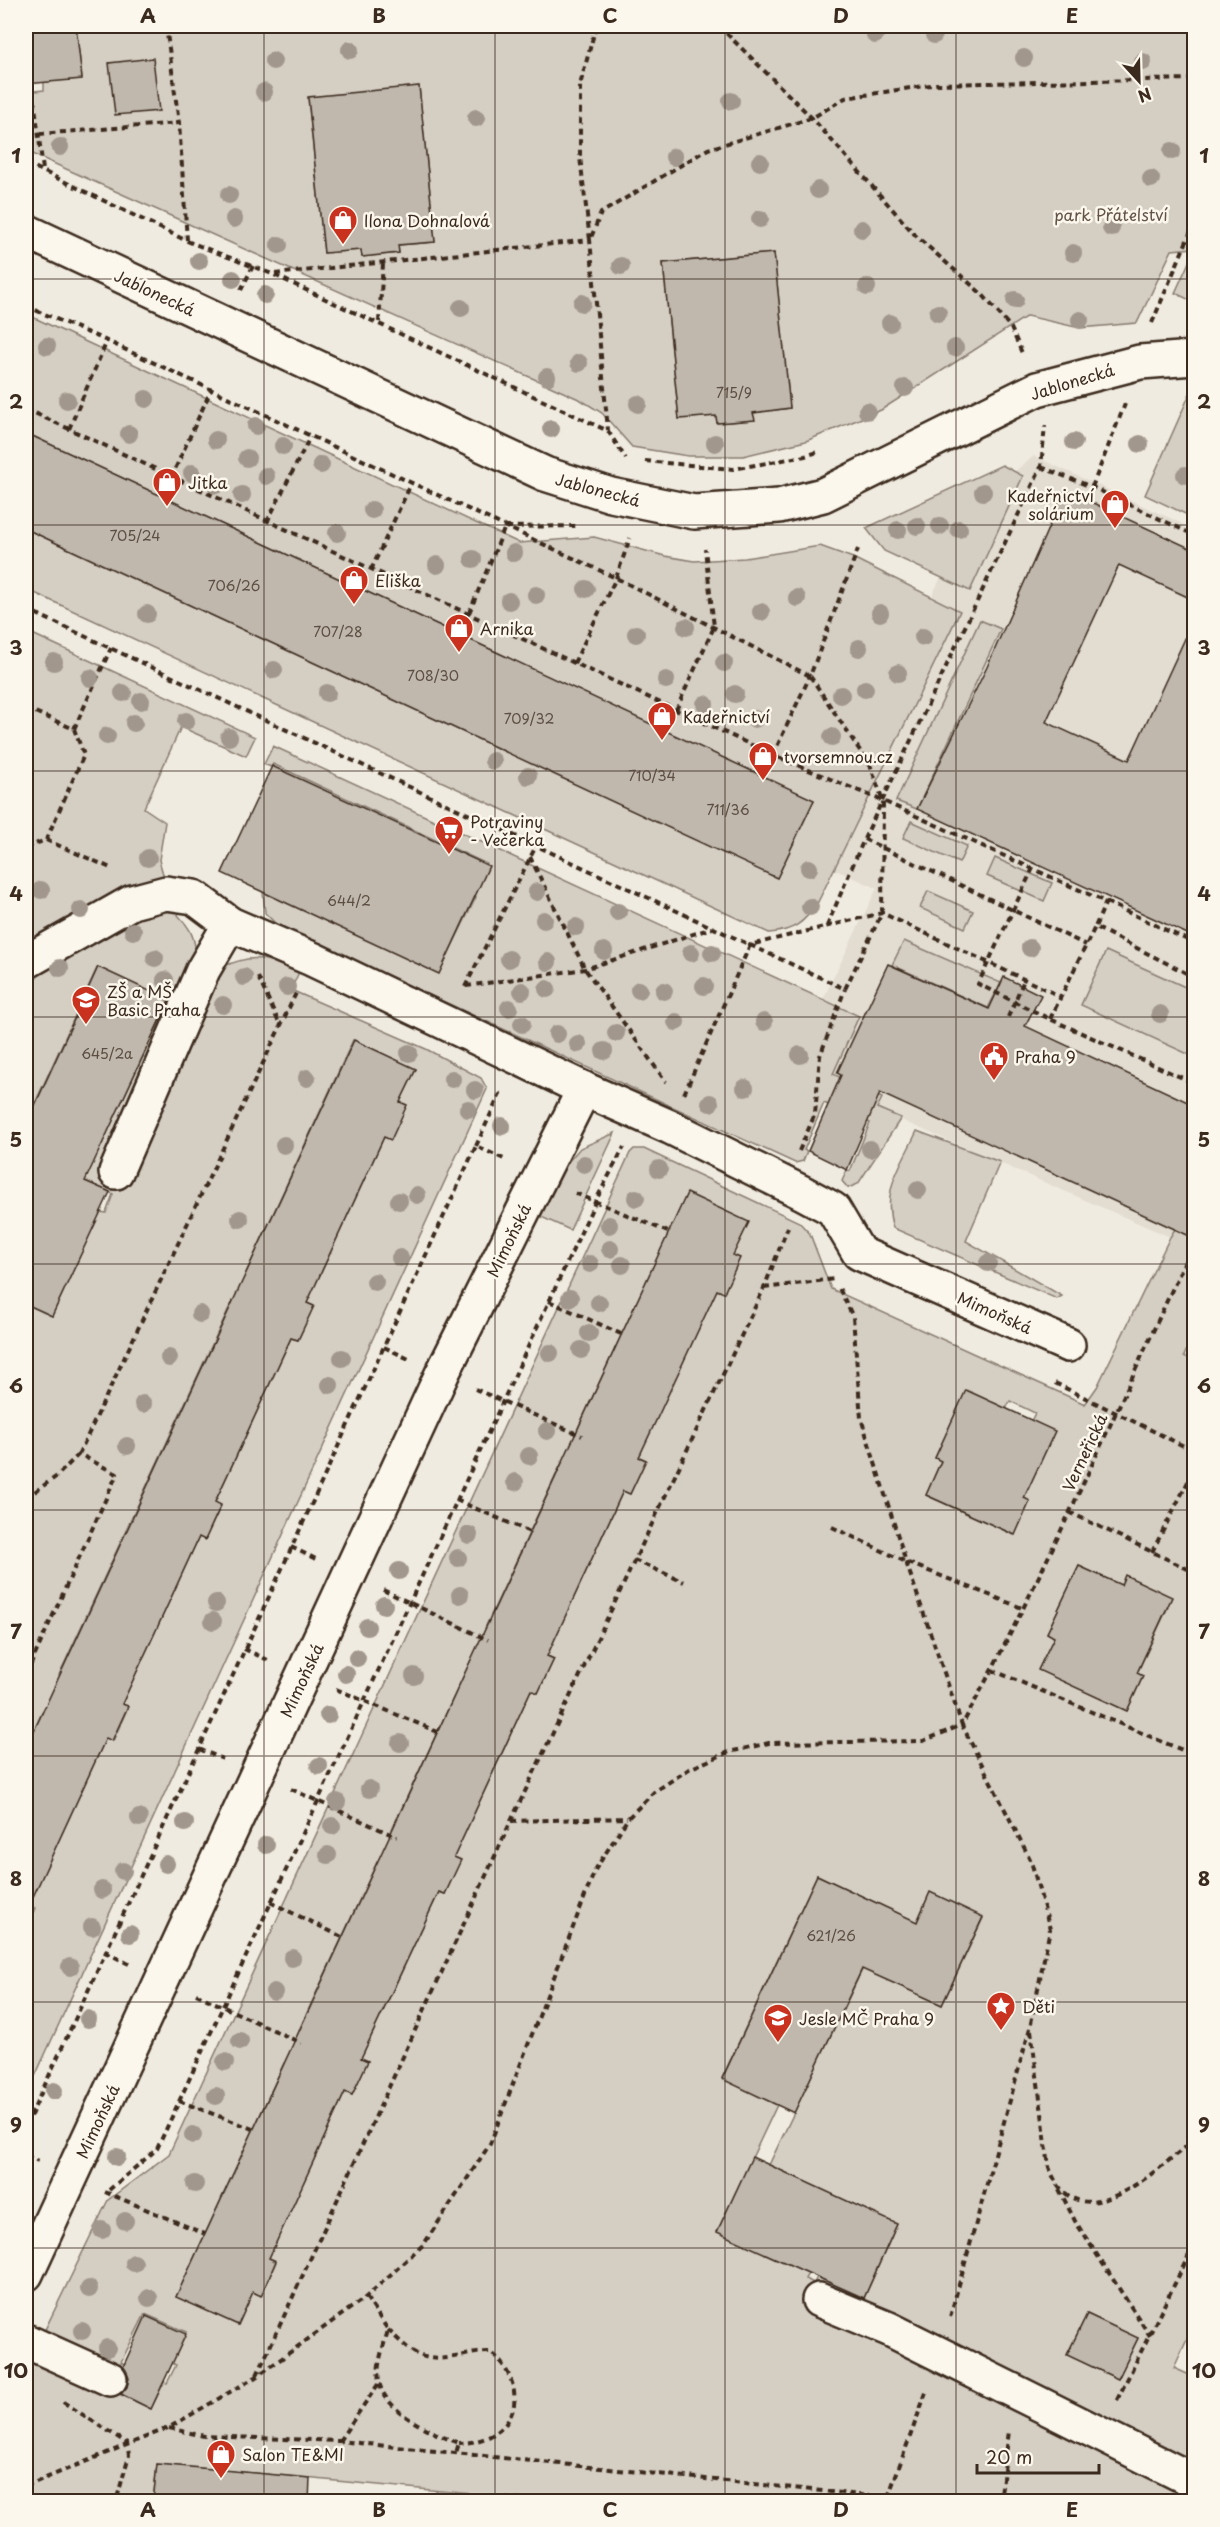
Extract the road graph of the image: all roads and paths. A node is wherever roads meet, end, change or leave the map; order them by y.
1 (166, 26) edge
2 (596, 26) edge
3 (719, 26) edge
4 (1194, 79) edge
5 (26, 99) edge
6 (812, 118) junction
7 (179, 123) junction
8 (39, 134) junction
9 (26, 163) edge
10 (43, 171) junction
11 (1194, 224) edge
12 (26, 231) edge
13 (590, 240) junction
14 (1187, 240) junction
15 (187, 241) junction
16 (1194, 243) edge
17 (383, 264) junction
18 (253, 266) junction
19 (272, 274) junction
20 (239, 295) dead end
21 (26, 306) edge
22 (378, 322) junction
23 (1152, 324) dead end
24 (107, 340) junction
25 (1194, 358) edge
26 (1013, 361) dead end
27 (211, 390) junction
28 (1128, 395) dead end
29 (26, 409) edge
30 (69, 429) junction
31 (608, 431) junction
32 (310, 436) junction
33 (826, 449) dead end
34 (171, 478) junction
35 (412, 483) junction
36 (1092, 487) junction
37 (267, 522) junction
38 (586, 525) dead end
39 (505, 527) junction
40 (620, 533) dead end
41 (1194, 535) edge
42 (631, 536) junction
43 (642, 538) dead end
44 (714, 547) dead end
45 (697, 548) dead end
46 (705, 548) junction
47 (858, 549) dead end
48 (370, 570) junction
49 (616, 578) junction
50 (26, 609) edge
51 (469, 613) junction
52 (714, 627) junction
53 (111, 648) junction
54 (574, 663) junction
55 (810, 676) junction
56 (26, 708) edge
57 (676, 710) junction
58 (74, 729) junction
59 (773, 755) junction
60 (883, 801) junction
61 (864, 839) junction
62 (46, 840) junction
63 (536, 846) junction
64 (26, 847) edge
65 (883, 848) junction
66 (530, 857) junction
67 (1033, 868) junction
68 (166, 893) junction
69 (1106, 902) junction
70 (1013, 910) junction
71 (882, 914) junction
72 (230, 924) junction
73 (827, 926) junction
74 (1095, 927) junction
75 (712, 928) junction
76 (1194, 943) edge
77 (750, 945) junction
78 (1086, 945) junction
79 (312, 959) junction
80 (26, 962) edge
81 (988, 963) junction
82 (585, 969) junction
83 (1194, 977) edge
84 (1024, 980) junction
85 (466, 986) junction
86 (845, 989) junction
87 (1062, 997) junction
88 (1015, 1002) junction
89 (1008, 1017) dead end
90 (1050, 1019) junction
91 (447, 1024) junction
92 (1194, 1083) edge
93 (584, 1089) junction
94 (675, 1114) junction
95 (626, 1143) dead end
96 (116, 1172) dead end
97 (539, 1176) junction
98 (793, 1189) junction
99 (595, 1202) junction
100 (668, 1232) dead end
101 (1194, 1242) edge
102 (832, 1270) dead end
103 (835, 1279) junction
104 (764, 1288) junction
105 (549, 1301) junction
106 (621, 1334) dead end
107 (1068, 1345) dead end
108 (502, 1401) junction
109 (1115, 1412) junction
110 (582, 1436) dead end
111 (1194, 1451) edge
112 (79, 1454) junction
113 (1194, 1470) edge
114 (26, 1498) edge
115 (456, 1500) junction
116 (1070, 1512) junction
117 (832, 1527) dead end
118 (530, 1532) dead end
119 (291, 1547) junction
120 (1152, 1552) junction
121 (634, 1560) junction
122 (906, 1562) junction
123 (1194, 1572) edge
124 (349, 1575) junction
125 (684, 1582) dead end
126 (409, 1602) junction
127 (1022, 1608) junction
128 (488, 1640) dead end
129 (244, 1649) junction
130 (992, 1670) junction
131 (303, 1674) junction
132 (26, 1675) edge
133 (363, 1700) junction
134 (962, 1725) junction
135 (438, 1732) dead end
136 (198, 1749) junction
137 (1194, 1755) edge
138 (257, 1774) junction
139 (316, 1800) junction
140 (628, 1818) junction
141 (511, 1821) junction
142 (397, 1837) dead end
143 (270, 1902) junction
144 (342, 1936) dead end
145 (105, 1953) junction
146 (162, 1978) junction
147 (222, 2006) junction
148 (1030, 2028) junction
149 (301, 2043) dead end
150 (178, 2101) junction
151 (26, 2126) edge
152 (253, 2129) dead end
153 (1194, 2140) edge
154 (26, 2156) edge
155 (71, 2176) junction
156 (1058, 2187) junction
157 (106, 2192) junction
158 (102, 2197) dead end
159 (205, 2234) dead end
160 (1194, 2245) edge
161 (26, 2274) edge
162 (366, 2297) junction
163 (819, 2300) dead end
164 (388, 2330) junction
165 (1150, 2336) junction
166 (26, 2341) edge
167 (939, 2355) junction
168 (256, 2377) junction
169 (110, 2379) dead end
170 (379, 2383) junction
171 (1014, 2392) junction
172 (53, 2396) dead end
173 (168, 2428) junction
174 (1099, 2435) junction
175 (339, 2440) junction
176 (127, 2443) junction
177 (459, 2443) junction
178 (456, 2453) junction
179 (1194, 2481) edge
180 (26, 2486) edge
181 (888, 2497) junction
182 (116, 2502) edge
183 (928, 2502) edge
184 (1000, 2502) edge

1 - 7 path
2 - 13 path
3 - 6 path
4 - 6 path
5 - 8 path
6 - 13 path
6 - 26 path
7 - 8 path
7 - 15 path
8 - 10 path
9 - 10 path
10 - 15 path
11 - 14 path
12 - 25 street, Jablonecká
13 - 17 path
13 - 31 path
14 - 16 path
14 - 23 path
15 - 18 path
17 - 19 path
17 - 22 path
18 - 19 path
18 - 20 path
19 - 22 path
21 - 24 path
22 - 31 path
24 - 27 path
24 - 30 path
27 - 32 path
27 - 34 path
28 - 36 path
29 - 30 path
30 - 34 path
31 - 33 path
32 - 35 path
32 - 37 path
34 - 37 path
35 - 39 path
35 - 48 path
36 - 41 path
36 - 60 path
37 - 48 path
38 - 39 path
39 - 49 path
39 - 51 path
40 - 42 path
42 - 43 path
42 - 49 path
44 - 46 path
45 - 46 path
46 - 52 path
47 - 55 path
48 - 51 path
49 - 52 path
49 - 54 path
50 - 53 path
51 - 54 path
52 - 55 path
52 - 57 path
53 - 58 path
53 - 63 path
54 - 57 path
55 - 59 path
55 - 60 path
56 - 58 path
57 - 59 path
58 - 62 path
59 - 60 path
60 - 61 path
60 - 65 path
60 - 67 path
61 - 65 path
61 - 73 path
62 - 64 path
62 - 68 path
63 - 66 path
63 - 75 path
65 - 70 path
65 - 71 path
66 - 82 path
66 - 85 path
67 - 69 path
67 - 70 path
68 - 72 street, Mimoňská
68 - 80 street
69 - 74 path
69 - 76 path
70 - 78 path
70 - 81 path
71 - 73 path
71 - 81 path
71 - 86 path
72 - 79 street, Mimoňská
72 - 96 street
73 - 77 path
74 - 78 path
74 - 83 path
75 - 77 path
75 - 82 path
77 - 86 path
77 - 94 path
78 - 87 path
79 - 91 street, Mimoňská
79 - 112 path
81 - 84 path
81 - 88 path
82 - 85 path
82 - 94 path
84 - 87 path
84 - 88 path
85 - 91 path
86 - 98 path
87 - 90 path
88 - 89 path
88 - 90 path
90 - 92 path
91 - 93 street, Mimoňská
93 - 94 street, Mimoňská
93 - 97 street, Mimoňská
94 - 98 street, Mimoňská
95 - 99 path
97 - 99 path
97 - 119 path
97 - 124 street, Mimoňská
98 - 104 path
98 - 107 street, Mimoňská
99 - 100 path
99 - 105 path
101 - 109 path, Verneřická
102 - 103 path
103 - 104 path
103 - 122 path
104 - 121 path
105 - 106 path
105 - 108 path
108 - 110 path
108 - 115 path
109 - 111 path
109 - 116 path, Verneřická
112 - 114 path
112 - 132 path
113 - 120 path
115 - 118 path
115 - 126 path
116 - 120 path
116 - 127 path, Verneřická
117 - 122 path
119 - 124 path
119 - 129 path
120 - 123 path
121 - 125 path
121 - 141 path
122 - 127 path
122 - 134 path
124 - 126 path
124 - 131 street, Mimoňská
126 - 128 path
126 - 133 path
127 - 130 path, Verneřická
129 - 131 path
129 - 136 path
130 - 134 path, Verneřická
130 - 137 path
131 - 133 path
131 - 138 street, Mimoňská
133 - 135 path
133 - 139 path
134 - 140 path
134 - 148 path
136 - 138 path
136 - 145 path
138 - 139 path
138 - 146 street, Mimoňská
139 - 142 path
139 - 143 path
140 - 141 path
140 - 162 path
141 - 168 path
143 - 144 path
143 - 147 path
145 - 146 path
145 - 151 path
146 - 147 path
146 - 155 street, Mimoňská
147 - 149 path
147 - 150 path
148 - 156 path
148 - 167 path
150 - 152 path
150 - 157 path
153 - 156 path
154 - 155 path
155 - 157 path
155 - 161 street, Mimoňská
156 - 165 path
157 - 158 path
157 - 159 path
160 - 165 path
162 - 164 path
162 - 168 path
163 - 167 street
164 - 170 path
164 - 177 path
165 - 174 path
166 - 169 street
167 - 171 street
167 - 181 path
168 - 173 path
170 - 175 path
170 - 177 path
171 - 174 street
171 - 184 path
172 - 176 path
173 - 175 path
173 - 176 path
174 - 179 street
175 - 178 path
176 - 180 path
176 - 182 path
177 - 178 path
178 - 181 path
181 - 183 path

